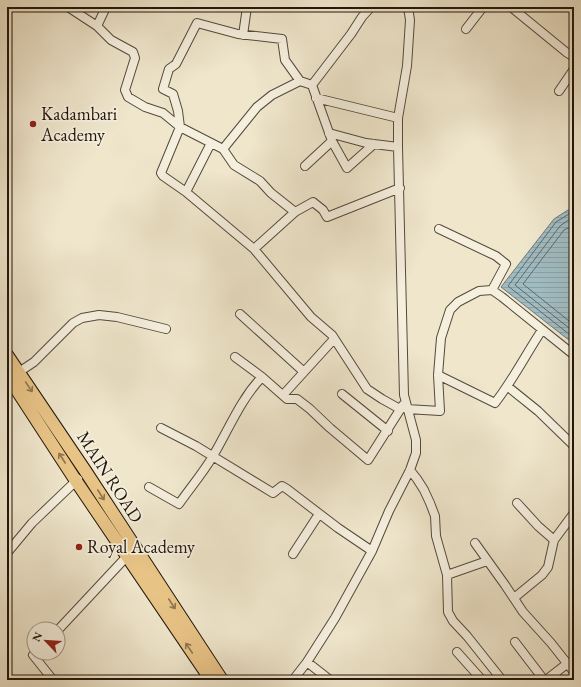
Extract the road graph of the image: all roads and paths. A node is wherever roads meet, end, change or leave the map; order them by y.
1 (68, 7) edge
2 (106, 7) edge
3 (247, 7) edge
4 (371, 7) edge
5 (408, 7) edge
6 (483, 7) edge
7 (511, 7) edge
8 (97, 26) junction
9 (466, 30) dead end
10 (243, 35) junction
11 (574, 57) edge
12 (574, 69) edge
13 (300, 81) junction
14 (312, 84) junction
15 (559, 91) dead end
16 (316, 98) junction
17 (398, 118) junction
18 (180, 127) junction
19 (331, 137) junction
20 (211, 143) junction
21 (374, 144) junction
22 (398, 147) junction
23 (223, 149) junction
24 (305, 166) dead end
25 (400, 188) junction
26 (186, 192) junction
27 (295, 212) junction
28 (440, 230) dead end
29 (254, 249) junction
30 (492, 290) junction
31 (240, 314) dead end
32 (166, 330) dead end
33 (542, 330) junction
34 (334, 339) junction
35 (7, 355) edge
36 (574, 355) edge
37 (235, 357) dead end
38 (304, 372) junction
39 (12, 375) edge
40 (438, 375) junction
41 (262, 377) junction
42 (507, 386) junction
43 (342, 394) dead end
44 (283, 395) junction
45 (404, 406) junction
46 (161, 428) dead end
47 (388, 431) junction
48 (574, 446) edge
49 (212, 456) junction
50 (410, 470) junction
51 (86, 472) junction
52 (76, 481) junction
53 (149, 488) dead end
54 (517, 503) dead end
55 (574, 513) edge
56 (319, 514) junction
57 (554, 540) junction
58 (475, 543) dead end
59 (372, 551) junction
60 (131, 552) junction
61 (7, 553) edge
62 (293, 554) dead end
63 (487, 561) junction
64 (447, 575) junction
65 (514, 598) junction
66 (66, 621) edge
67 (515, 642) dead end
68 (457, 652) dead end
69 (38, 661) edge
70 (307, 662) junction
71 (568, 663) junction
72 (574, 672) edge
73 (53, 680) edge
74 (211, 680) edge
75 (222, 680) edge
76 (293, 680) edge
77 (330, 680) edge
78 (482, 680) edge
79 (502, 680) edge
80 (545, 680) edge

1 - 8 street
2 - 8 street
3 - 10 street
4 - 14 street
5 - 17 street
6 - 9 street
7 - 11 street
8 - 18 street
10 - 13 street
10 - 18 street
12 - 15 street
13 - 14 street
13 - 23 street
14 - 16 street
16 - 17 street
16 - 19 street
17 - 22 street
18 - 20 street
18 - 26 street
19 - 21 street
19 - 21 street
19 - 24 street
20 - 23 street
20 - 26 street
21 - 22 street
22 - 25 street
23 - 27 street
25 - 27 street
25 - 45 street
26 - 29 street
27 - 29 street
28 - 30 street
29 - 34 street
30 - 33 street
30 - 40 street
31 - 38 street
32 - 39 street
33 - 36 street
33 - 42 street
34 - 38 street
34 - 45 street
35 - 39 main road, MAIN ROAD
37 - 41 street
38 - 44 street
39 -> 51 main road, MAIN ROAD
52 -> 39 main road, MAIN ROAD
40 - 42 street
40 - 45 street
41 - 44 street
41 - 49 street
42 - 48 street
43 - 47 street
44 - 47 street
45 - 47 street
45 - 50 street
46 - 49 street
49 - 53 street
49 - 56 street
50 - 59 street
50 - 64 street
51 - 52 street
51 -> 60 main road, MAIN ROAD
52 - 60 main road, MAIN ROAD
52 - 61 street
54 - 57 street
55 - 57 street
56 - 59 street
56 - 62 street
57 - 65 street
58 - 63 street
59 - 70 street
60 - 66 street
74 -> 60 main road, MAIN ROAD
60 -> 75 main road, MAIN ROAD
63 - 64 street
63 - 65 street
64 - 79 street
65 - 71 street
67 - 80 street
68 - 78 street
69 - 73 street
70 - 76 street
70 - 77 street
71 - 72 street
71 - 80 street

